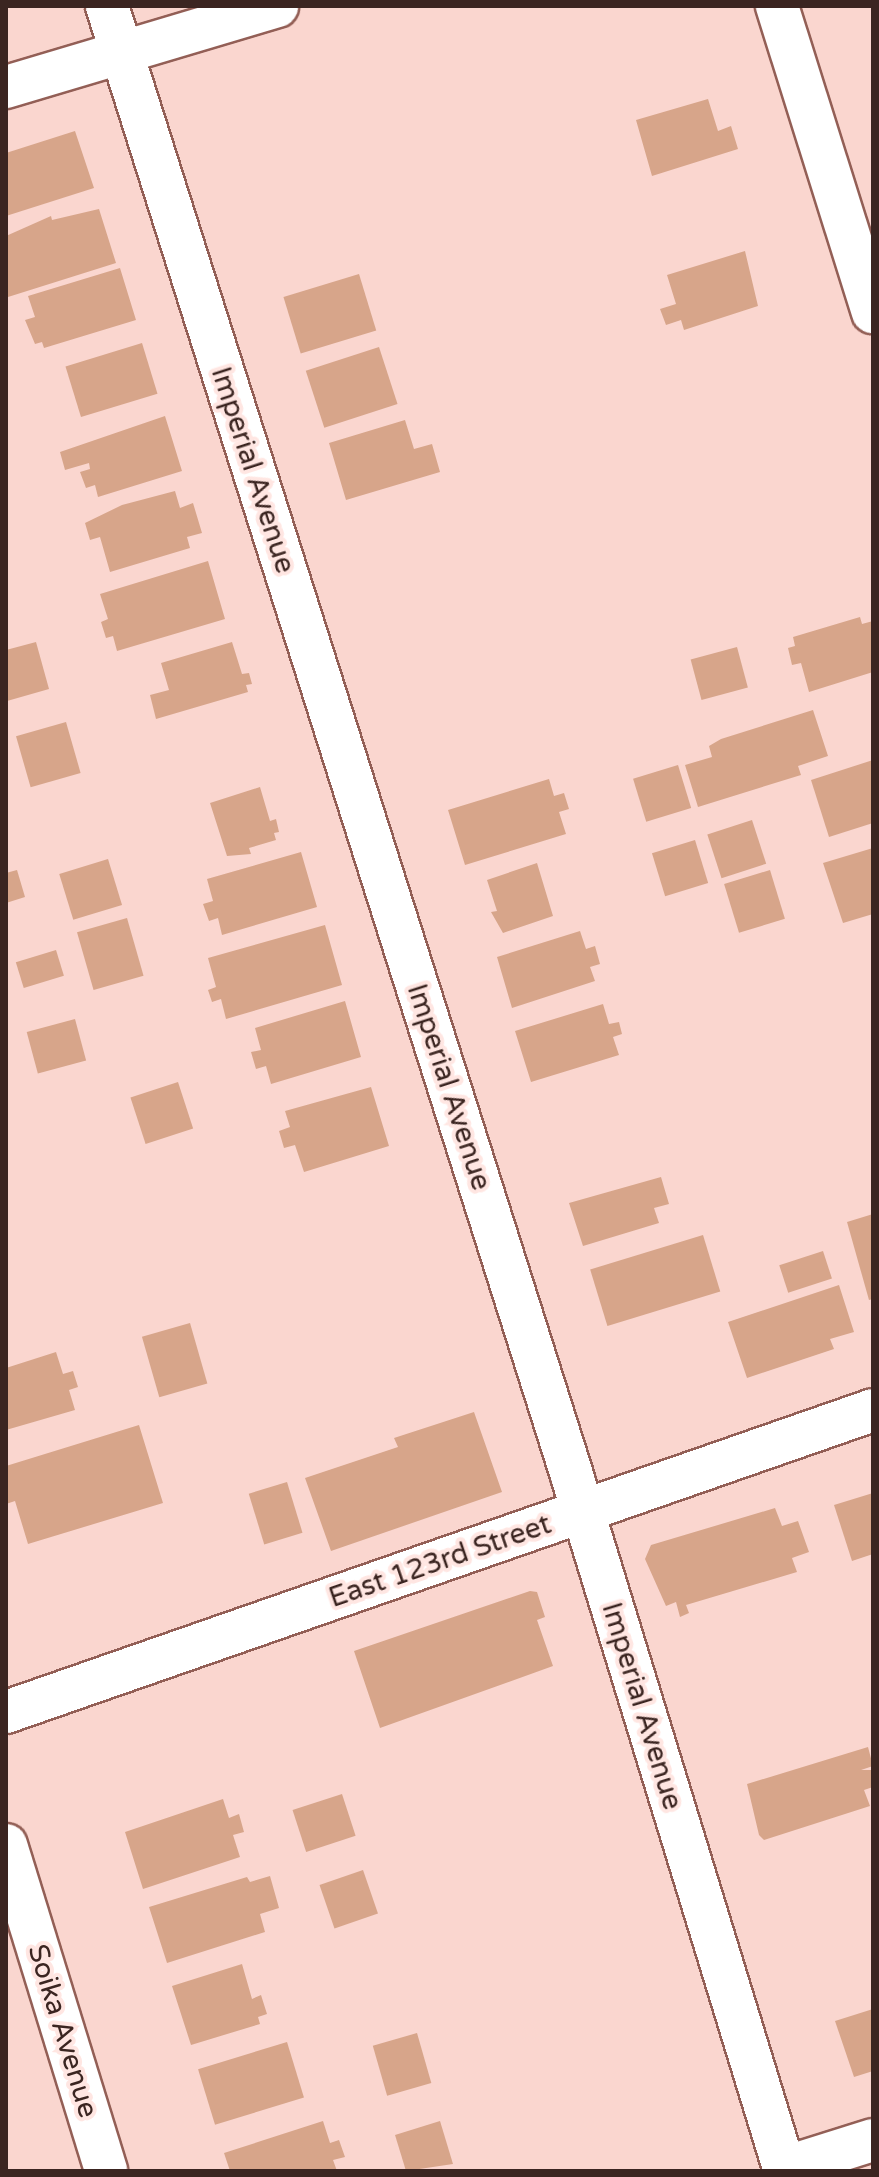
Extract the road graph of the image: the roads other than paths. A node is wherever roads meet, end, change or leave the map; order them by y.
1 (107, 6) edge
2 (277, 6) edge
3 (777, 6) edge
4 (121, 53) junction
5 (6, 87) edge
6 (873, 312) edge
7 (873, 1410) edge
8 (583, 1511) junction
9 (6, 1712) edge
10 (6, 1845) edge
11 (873, 2140) edge
12 (784, 2170) edge
13 (106, 2171) edge

1 - 4 street, Imperial Avenue
2 - 4 street
3 - 6 street
4 - 5 street
4 - 8 street, Imperial Avenue
7 - 8 street, East 123rd Street
8 - 9 street, East 123rd Street
8 - 12 street, Imperial Avenue
10 - 13 street, Soika Avenue
11 - 12 street

